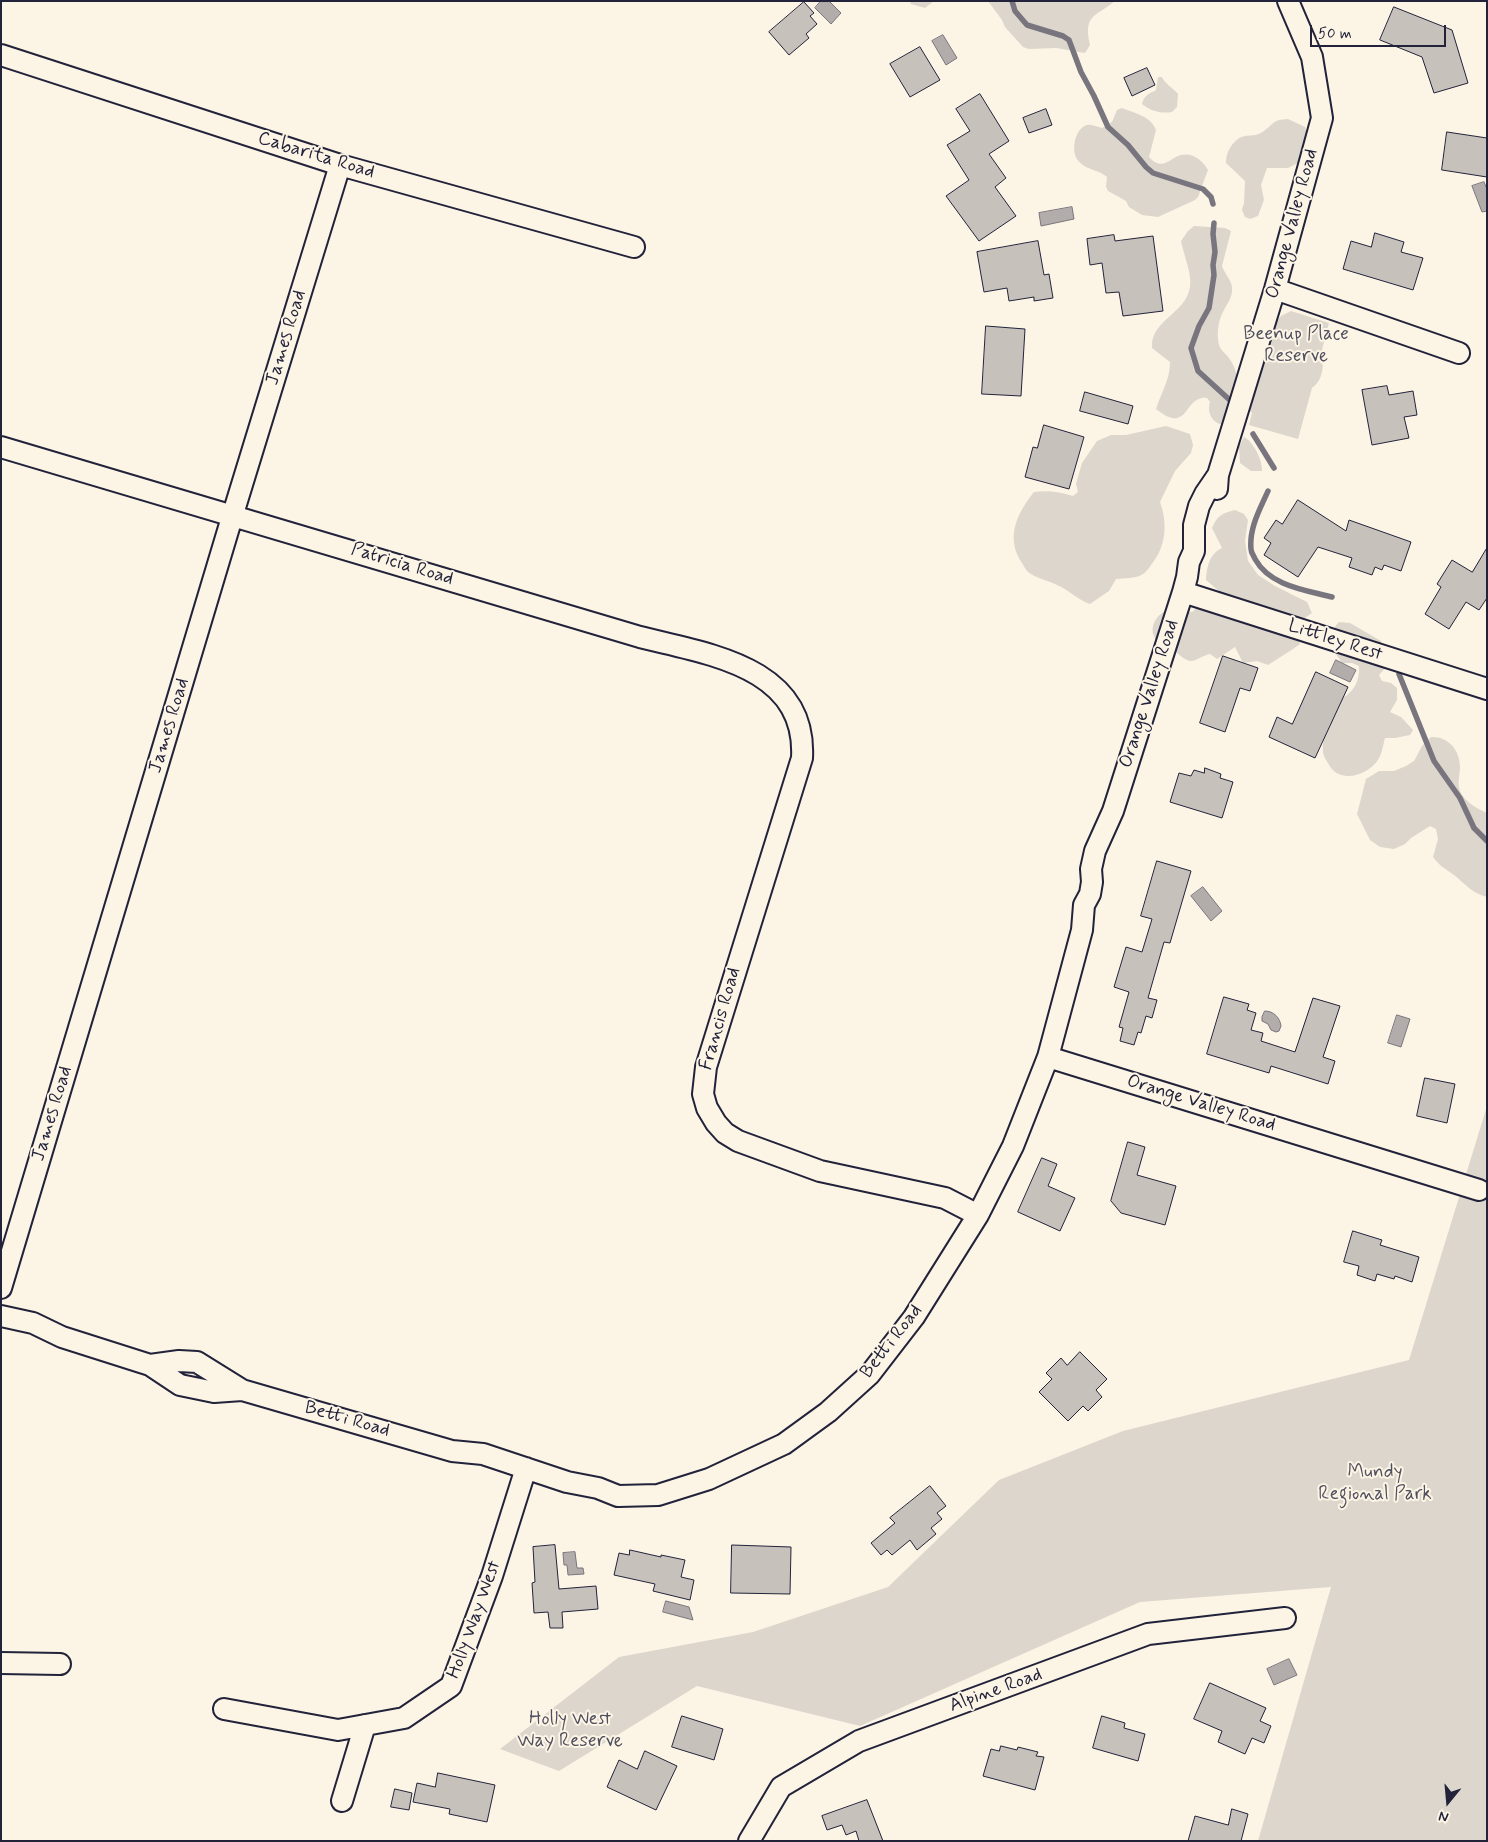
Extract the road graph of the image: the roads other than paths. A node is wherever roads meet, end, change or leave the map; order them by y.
1 (1288, 1) edge
2 (1, 55) edge
3 (340, 165) junction
4 (634, 248) dead end
5 (1275, 289) junction
6 (1459, 353) dead end
7 (1, 447) edge
8 (233, 514) junction
9 (1185, 585) junction
10 (1487, 689) edge
11 (790, 704) joint
12 (1048, 1057) junction
13 (1479, 1190) dead end
14 (978, 1215) junction
15 (1, 1288) edge
16 (1, 1316) edge
17 (1, 1330) edge
18 (62, 1337) junction
19 (524, 1474) junction
20 (1285, 1618) dead end
21 (1, 1663) edge
22 (60, 1664) dead end
23 (224, 1709) dead end
24 (365, 1725) junction
25 (342, 1801) dead end
26 (749, 1841) edge

1 - 5 street, Orange Valley Road
2 - 3 street, Cabarita Road
3 - 4 street, Cabarita Road
3 - 8 street, James Road
5 - 6 street
5 - 9 street, Orange Valley Road
7 - 8 street, Patricia Road
8 - 11 street, Patricia Road
8 - 15 street, James Road
9 - 10 street, Littley Rest
9 - 12 street, Orange Valley Road
11 - 14 street, Francis Road
12 - 13 street, Orange Valley Road
12 - 14 street, Betti Road
14 - 19 street, Betti Road
16 - 18 street, Betti Road
17 - 18 street, Betti Road
18 - 19 street, Betti Road
19 - 24 street, Holly Way West
20 - 26 street, Alpine Road
21 - 22 street
23 - 24 street, Holly Way West
24 - 25 street

